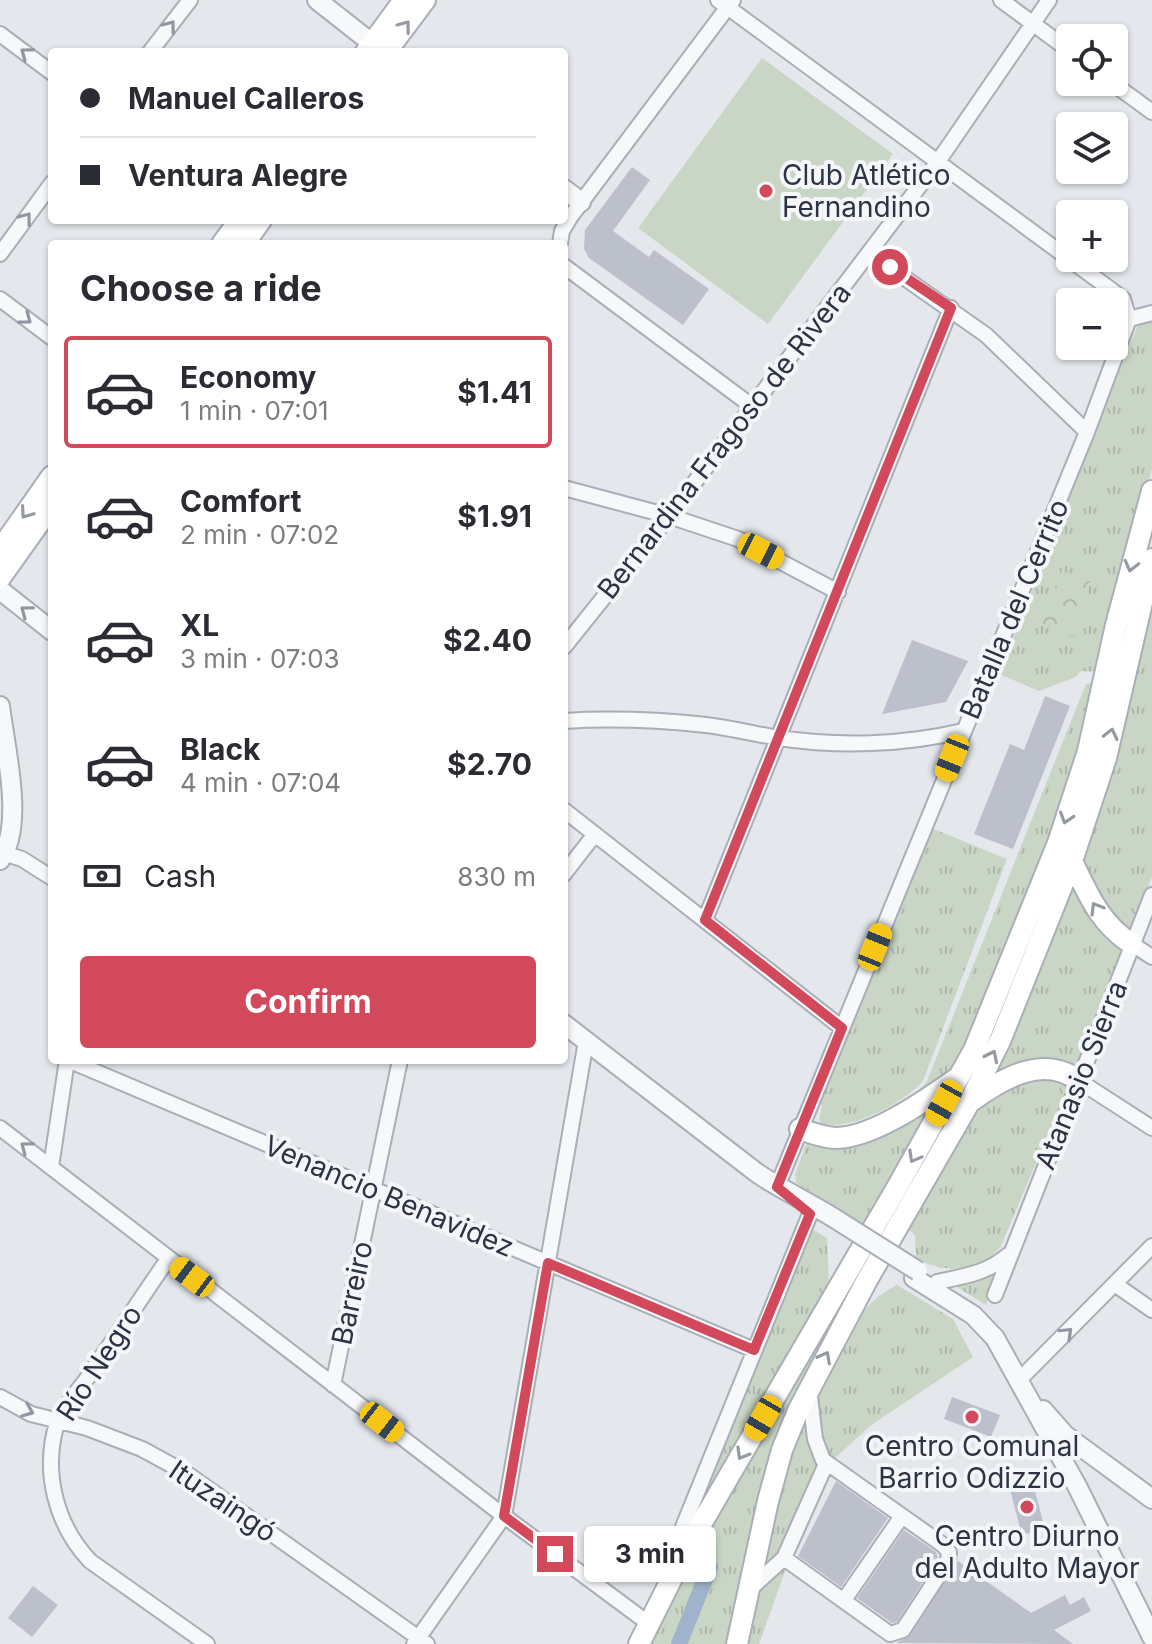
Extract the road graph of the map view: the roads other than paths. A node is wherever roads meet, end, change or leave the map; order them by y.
1 (190, 0) edge
2 (317, 0) edge
3 (404, 0) edge
4 (425, 0) edge
5 (1001, 0) edge
6 (1049, 0) edge
7 (726, 2) edge
8 (1032, 23) junction
9 (0, 34) edge
10 (1056, 41) edge
11 (153, 48) edge
12 (375, 48) edge
13 (378, 48) edge
14 (379, 48) edge
15 (48, 70) edge
16 (1128, 94) edge
17 (1152, 112) edge
18 (937, 163) junction
19 (48, 188) edge
20 (568, 192) edge
21 (581, 202) junction
22 (568, 222) edge
23 (869, 253) junction
24 (0, 254) edge
25 (568, 269) edge
26 (0, 299) edge
27 (951, 308) junction
28 (1152, 313) edge
29 (1129, 319) junction
30 (48, 335) edge
31 (753, 407) junction
32 (1087, 432) junction
33 (48, 482) edge
34 (568, 489) edge
35 (1152, 491) edge
36 (48, 511) edge
37 (669, 516) junction
38 (0, 550) edge
39 (1152, 559) edge
40 (0, 578) edge
41 (0, 590) edge
42 (838, 592) junction
43 (48, 628) edge
44 (568, 642) edge
45 (0, 706) edge
46 (568, 721) edge
47 (963, 731) junction
48 (778, 738) junction
49 (568, 813) edge
50 (595, 834) junction
51 (3, 847) edge
52 (1072, 861) junction
53 (568, 869) edge
54 (48, 875) edge
55 (1152, 895) edge
56 (705, 920) junction
57 (1132, 944) junction
58 (1152, 957) edge
59 (568, 1027) edge
60 (842, 1028) junction
61 (586, 1041) junction
62 (67, 1064) edge
63 (78, 1064) edge
64 (399, 1064) edge
65 (960, 1077) junction
66 (1079, 1081) junction
67 (969, 1103) junction
68 (0, 1128) edge
69 (1152, 1128) edge
70 (800, 1129) junction
71 (51, 1167) junction
72 (373, 1188) junction
73 (784, 1191) junction
74 (810, 1214) junction
75 (832, 1222) junction
76 (1152, 1246) edge
77 (1008, 1255) junction
78 (168, 1259) junction
79 (548, 1263) junction
80 (916, 1274) junction
81 (937, 1282) junction
82 (1116, 1285) junction
83 (995, 1295) dead end
84 (1152, 1310) edge
85 (754, 1350) junction
86 (1020, 1376) junction
87 (333, 1385) junction
88 (809, 1388) junction
89 (0, 1397) edge
90 (58, 1420) junction
91 (826, 1464) junction
92 (1152, 1499) edge
93 (504, 1516) junction
94 (902, 1516) junction
95 (686, 1550) junction
96 (784, 1558) junction
97 (750, 1589) junction
98 (844, 1600) junction
99 (648, 1623) junction
100 (1152, 1637) edge
101 (420, 1642) edge
102 (207, 1644) edge
103 (639, 1644) edge
104 (737, 1644) edge

11 -> 1 street
2 - 12 street
3 - 13 main road
14 -> 4 main road
5 - 8 street
6 - 8 street, Bernardina Fragoso de Rivera
7 - 18 street
7 - 21 street
8 - 10 street
8 - 18 street, Bernardina Fragoso de Rivera
15 -> 9 street
16 - 17 street
18 - 23 street, Bernardina Fragoso de Rivera
18 - 29 street
24 -> 19 street
20 - 21 street
21 - 22 street
23 - 27 street
23 - 31 street, Bernardina Fragoso de Rivera
25 - 31 street
26 -> 30 street
27 - 32 street
27 - 42 street
28 - 29 street
29 - 32 street, Batalla del Cerrito
31 - 37 street, Bernardina Fragoso de Rivera
32 - 47 street, Batalla del Cerrito
33 -> 38 main road
34 - 37 street
35 -> 65 main road
36 - 40 main road
37 - 42 street
37 - 44 street, Bernardina Fragoso de Rivera
52 -> 39 main road
43 -> 41 street
42 - 48 street
45 - 51 street
46 - 48 street
47 - 48 street
47 - 60 street, Batalla del Cerrito
48 - 56 street
49 - 50 street
50 - 53 street
50 - 56 street
51 - 54 street
57 -> 52 main road
67 -> 52 main road
55 - 57 street, Atanasio Sierra
56 - 60 street
57 - 58 street
57 - 66 street, Atanasio Sierra
59 - 61 street
60 - 70 street, Batalla del Cerrito
61 - 73 street
61 - 79 street
62 - 71 street
63 - 72 street, Venancio Benavidez
64 - 72 street, Barreiro
65 - 70 main road
65 -> 95 main road
66 - 67 main road
66 - 69 street
66 - 77 street, Atanasio Sierra
88 -> 67 main road
71 -> 68 street
70 - 73 street, Batalla del Cerrito
71 - 78 street
72 - 79 street, Venancio Benavidez
72 - 87 street, Barreiro
73 - 74 street
73 - 75 street
74 - 75 street
74 - 85 street
75 - 80 street
76 - 82 street
77 - 81 street
77 - 83 street, Atanasio Sierra
78 - 87 street
78 - 90 street, Río Negro
79 - 85 street, Venancio Benavidez
79 - 93 street
80 - 81 street
80 - 86 street
81 - 86 street
82 - 84 street
86 -> 82 street
85 - 95 street
86 - 92 street
86 - 100 street
87 - 93 street
88 - 91 street
88 - 97 main road
89 -> 90 street, Ituzaingó
90 - 101 street, Ituzaingó
90 - 102 street, Río Negro
91 - 94 street
91 - 96 street
93 - 99 street
93 - 101 street
94 - 98 street
94 - 98 street
95 - 99 main road
96 - 97 street
96 - 98 street
97 - 104 main road
99 - 103 main road

